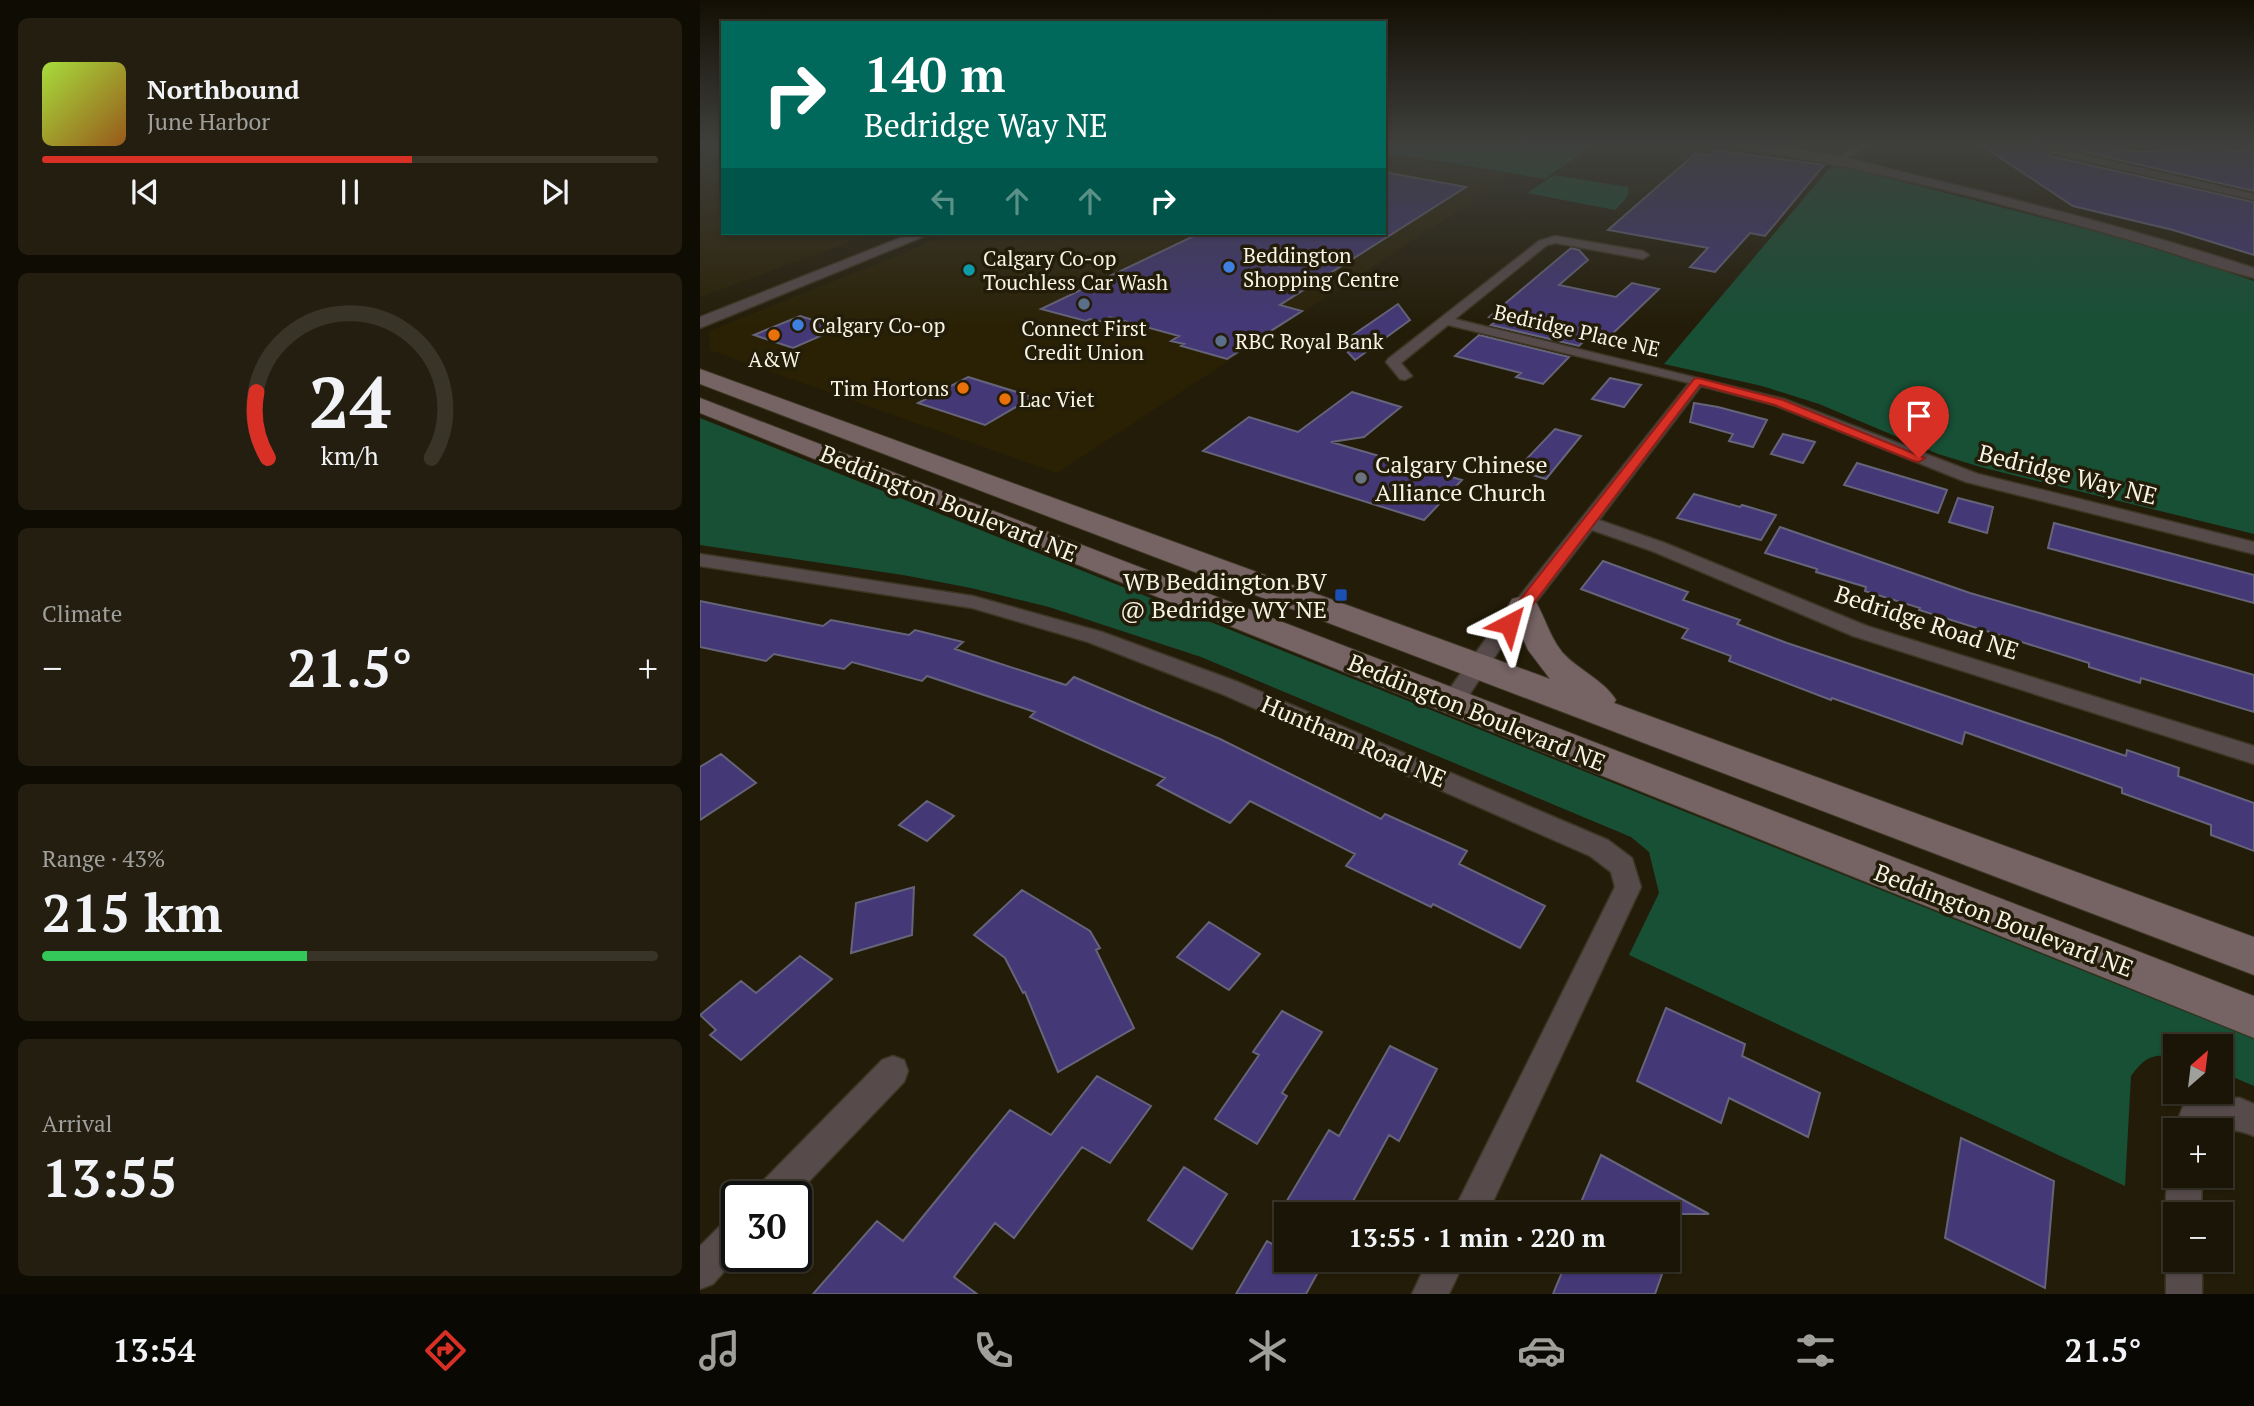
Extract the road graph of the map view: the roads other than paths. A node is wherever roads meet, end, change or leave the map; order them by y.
1 (2016, 205) edge
2 (894, 235) edge
3 (920, 235) edge
4 (1643, 255) dead end
5 (2254, 273) edge
6 (700, 309) edge
7 (1446, 321) junction
8 (700, 323) edge
9 (1405, 376) dead end
10 (1698, 381) junction
11 (703, 382) edge
12 (1589, 523) junction
13 (2254, 548) edge
14 (700, 561) edge
15 (1523, 606) junction
16 (1478, 666) junction
17 (1453, 701) junction
18 (1638, 726) junction
19 (2254, 755) edge
20 (2254, 956) edge
21 (2254, 1017) edge
22 (893, 1071) dead end
23 (2194, 1118) edge
24 (2254, 1120) edge
25 (786, 1181) edge
26 (1475, 1202) edge
27 (721, 1249) edge
28 (700, 1271) edge
29 (1441, 1272) edge
30 (2184, 1272) edge
31 (1430, 1294) edge
32 (2184, 1294) edge

1 - 5 street
2 - 6 street
3 - 8 street
4 - 7 street, Bedridge Place NE
7 - 9 street, Bedridge Place NE
7 - 10 street, Bedridge Place NE
10 - 12 street
10 - 13 street, Bedridge Way NE
11 - 16 main road, Beddington Boulevard NE
11 - 17 main road, Beddington Boulevard NE
12 - 15 street
12 - 19 street, Bedridge Road NE
14 - 26 street, Huntham Road NE
15 - 16 street
15 - 18 main road
16 - 17 street
16 - 18 main road, Beddington Boulevard NE
17 - 21 main road, Beddington Boulevard NE
18 - 20 main road, Beddington Boulevard NE
22 - 25 street
23 - 24 street
27 - 28 street
29 - 31 street
30 - 32 street

